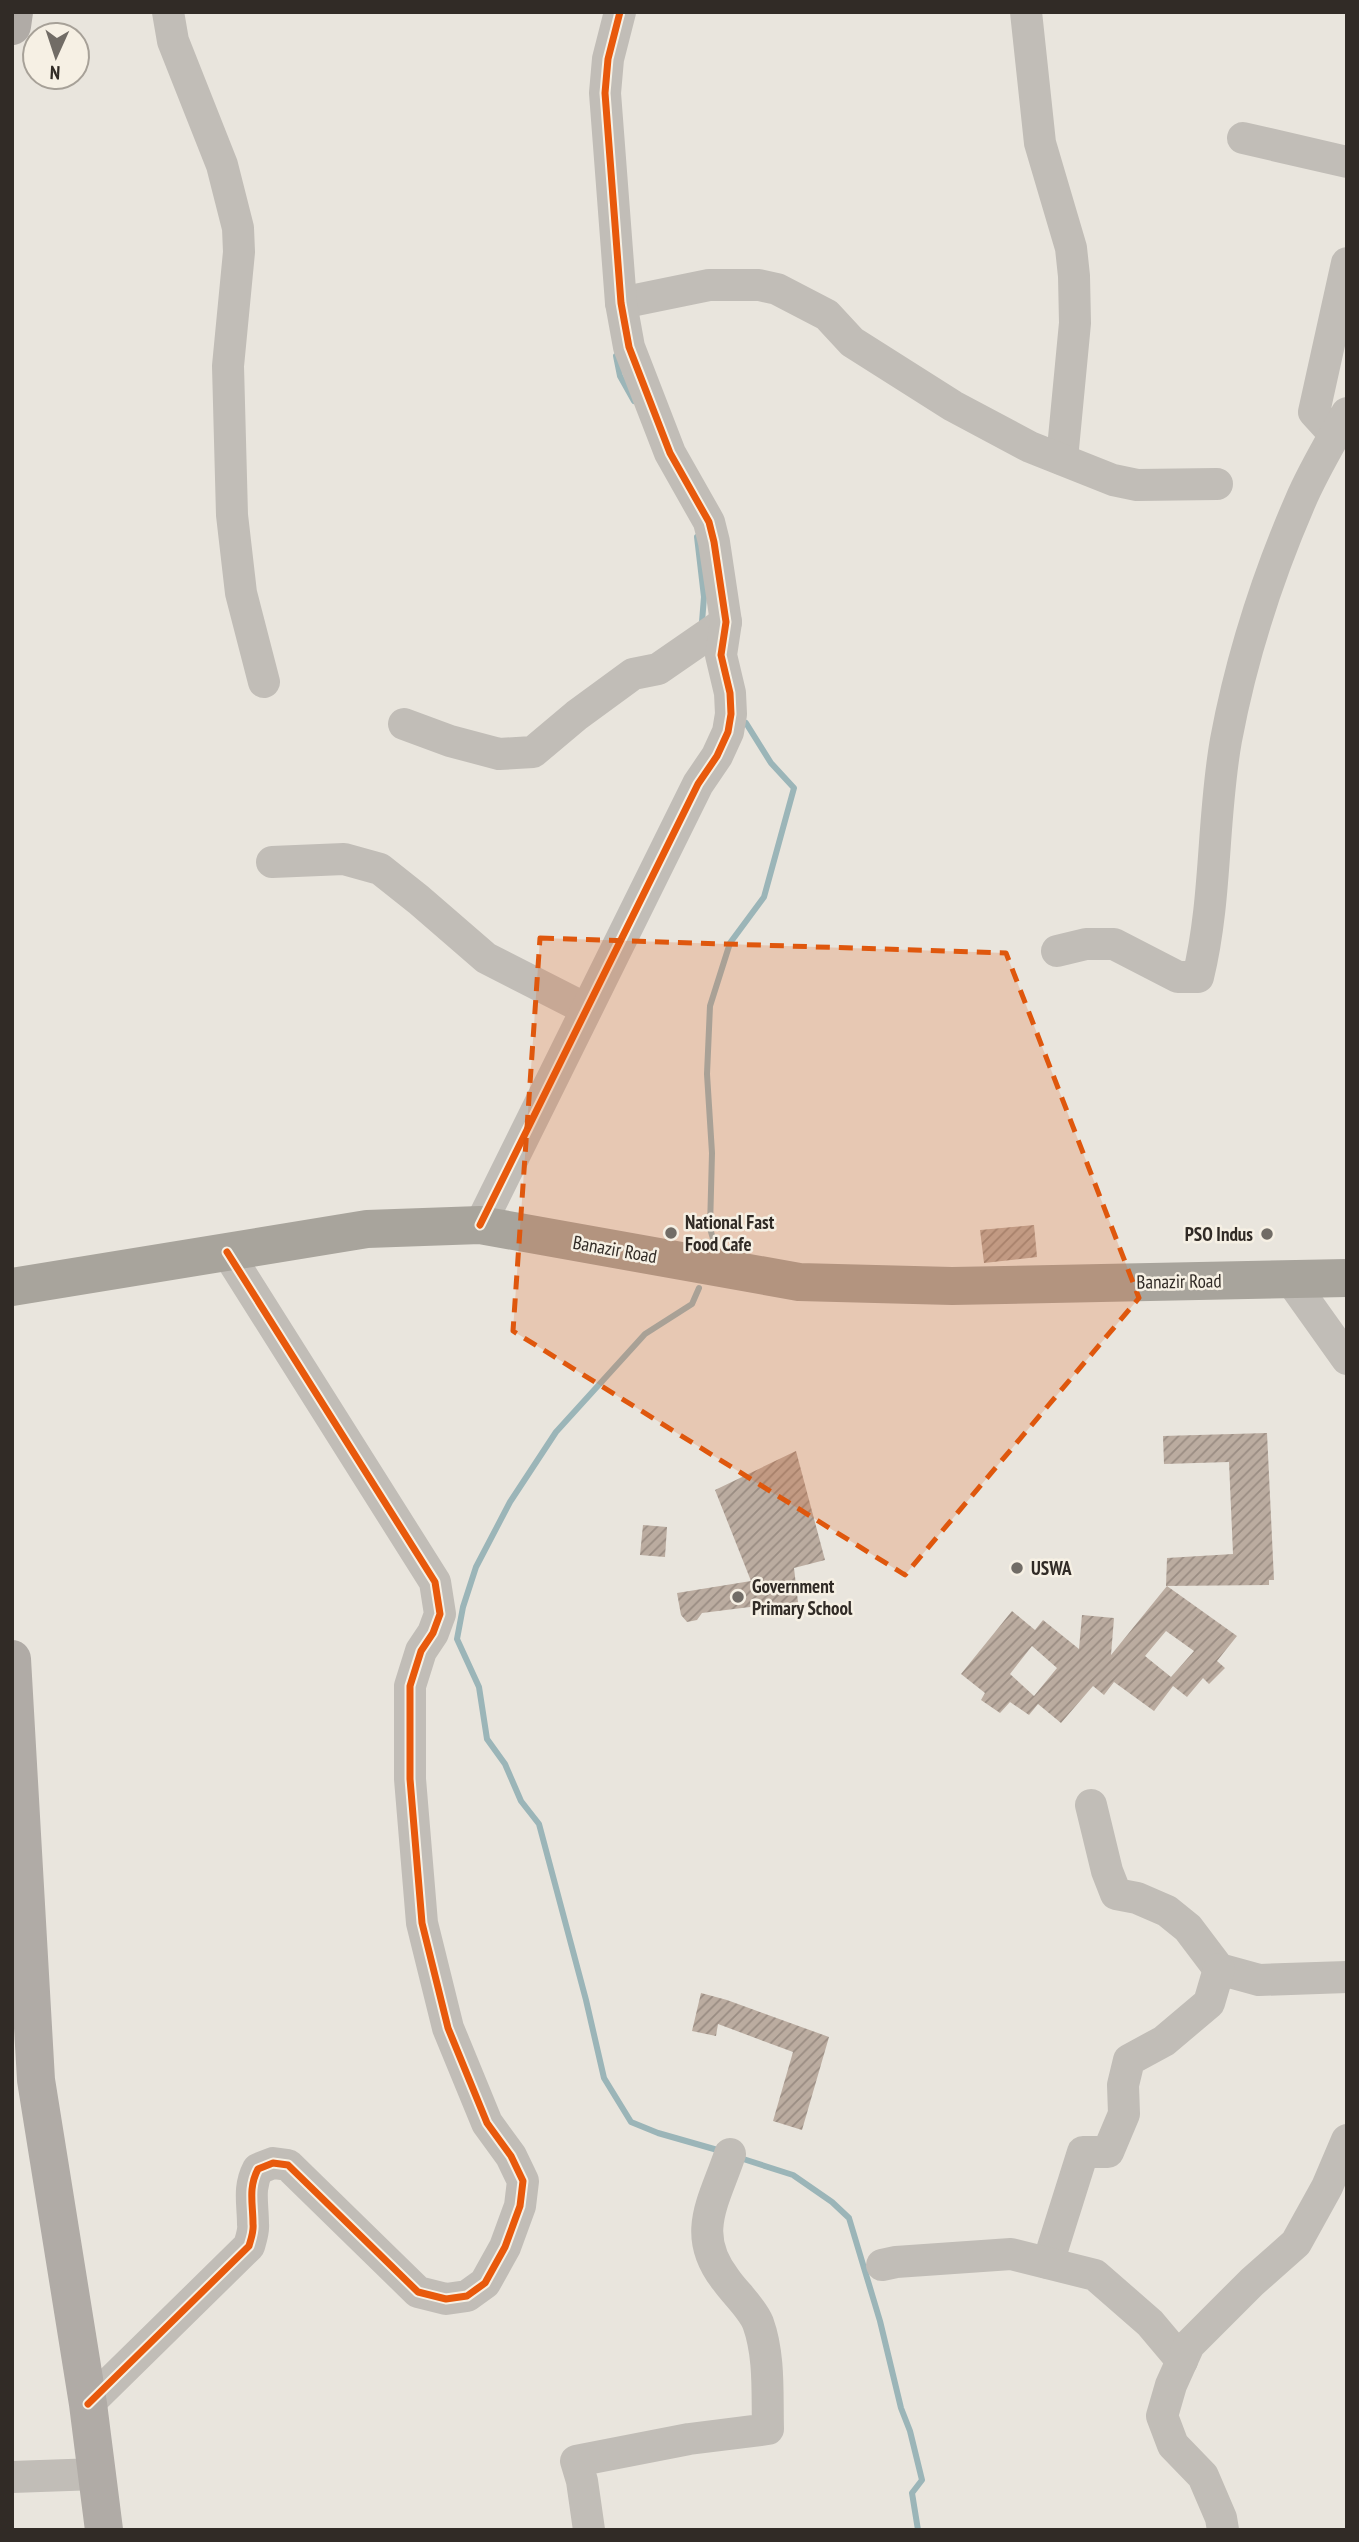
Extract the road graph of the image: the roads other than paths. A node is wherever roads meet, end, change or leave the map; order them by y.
1 (14, 12) edge
2 (168, 12) edge
3 (620, 12) edge
4 (1026, 12) edge
5 (12, 26) edge
6 (1243, 138) dead end
7 (1347, 162) edge
8 (1347, 263) edge
9 (621, 303) junction
10 (1341, 424) edge
11 (1062, 459) junction
12 (1217, 484) dead end
13 (726, 622) junction
14 (264, 682) dead end
15 (404, 724) dead end
16 (272, 862) dead end
17 (1057, 951) dead end
18 (586, 1009) junction
19 (480, 1225) junction
20 (227, 1252) junction
21 (1347, 1278) edge
22 (1290, 1279) junction
23 (12, 1287) edge
24 (1347, 1359) edge
25 (12, 1659) edge
26 (1091, 1805) dead end
27 (1219, 1969) junction
28 (1347, 1977) edge
29 (1347, 2140) edge
30 (730, 2154) dead end
31 (1048, 2263) junction
32 (882, 2265) dead end
33 (1182, 2361) junction
34 (88, 2404) junction
35 (97, 2474) junction
36 (12, 2477) edge
37 (104, 2530) edge
38 (589, 2530) edge
39 (1223, 2530) edge

1 - 5 main road
2 - 14 street
3 - 9 street
4 - 11 street
6 - 7 street
8 - 10 street
9 - 11 street
9 - 13 street
10 - 17 street
11 - 12 street
13 - 15 street
13 - 18 street
16 - 18 street
18 - 19 street
19 - 20 highway, Banazir Road
19 - 22 highway, Banazir Road
20 - 23 highway, Banazir Road
20 - 34 street
21 - 22 highway, Banazir Road
22 - 24 street
25 - 34 main road
26 - 27 street
27 - 28 street
27 - 31 street
29 - 33 street
30 - 38 street
31 - 32 street
31 - 33 street
33 - 39 street
34 - 35 main road
35 - 36 street
35 - 37 main road

